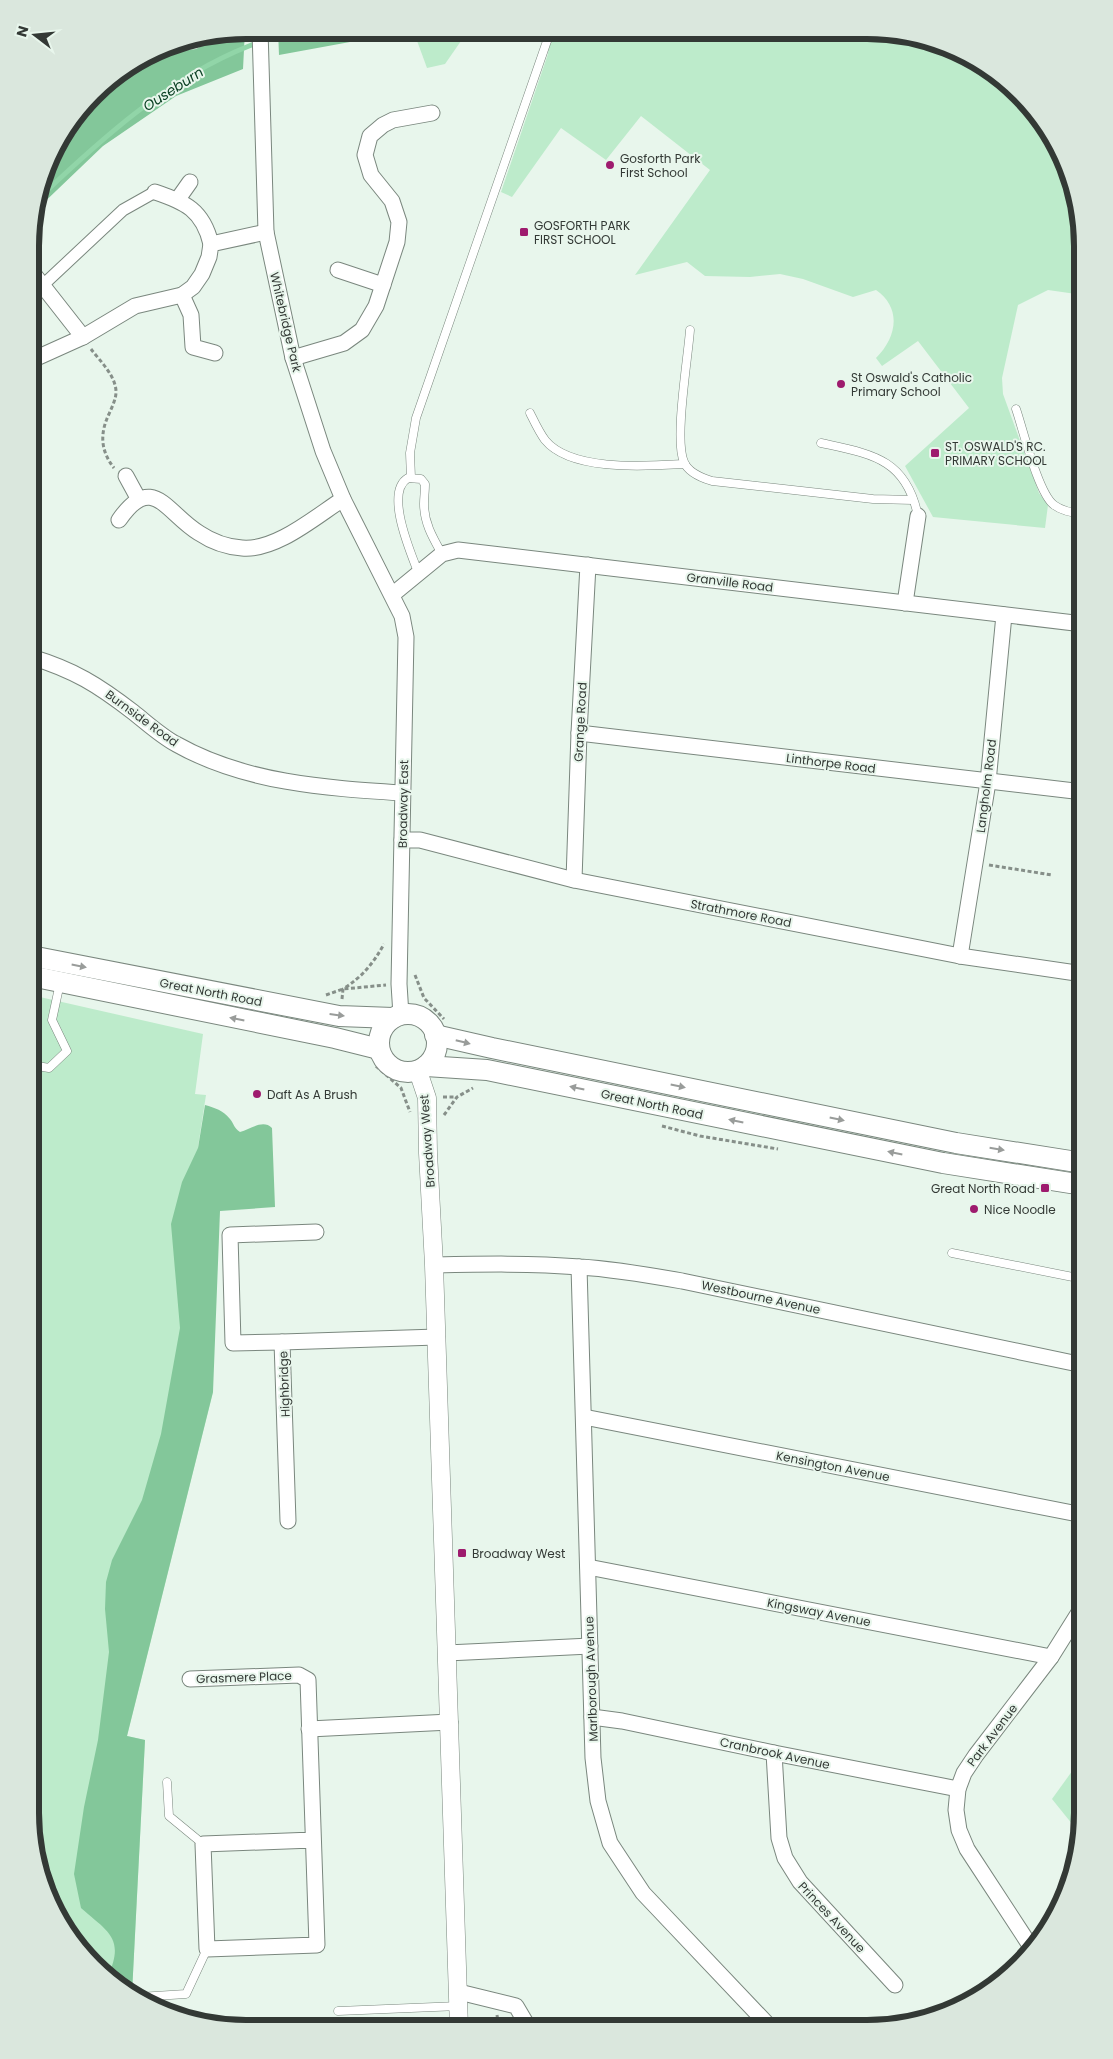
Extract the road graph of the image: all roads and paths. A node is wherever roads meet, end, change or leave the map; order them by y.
1 (260, 39) edge
2 (548, 39) edge
3 (432, 113) dead end
4 (190, 182) dead end
5 (155, 192) joint
6 (178, 199) junction
7 (266, 232) junction
8 (211, 244) junction
9 (338, 270) dead end
10 (39, 280) edge
11 (43, 285) junction
12 (383, 285) junction
13 (182, 295) junction
14 (690, 330) dead end
15 (83, 337) junction
16 (215, 353) dead end
17 (39, 357) edge
18 (293, 358) junction
19 (1016, 409) dead end
20 (530, 413) dead end
21 (821, 443) dead end
22 (685, 464) junction
23 (126, 476) joint
24 (412, 478) junction
25 (138, 498) junction
26 (343, 499) junction
27 (913, 500) junction
28 (1074, 512) edge
29 (918, 516) joint
30 (119, 520) dead end
31 (442, 554) junction
32 (588, 565) junction
33 (418, 572) junction
34 (392, 595) junction
35 (905, 604) junction
36 (1004, 615) junction
37 (1074, 623) edge
38 (39, 659) edge
39 (579, 734) junction
40 (988, 782) junction
41 (1074, 791) edge
42 (403, 793) junction
43 (402, 840) junction
44 (975, 863) junction
45 (1052, 875) dead end
46 (574, 880) junction
47 (386, 935) dead end
48 (960, 956) junction
49 (39, 958) edge
50 (1074, 973) edge
51 (39, 978) edge
52 (60, 983) junction
53 (382, 985) dead end
54 (397, 1017) junction
55 (435, 1035) junction
56 (379, 1049) junction
57 (39, 1066) edge
58 (422, 1068) junction
59 (1074, 1162) edge
60 (1074, 1184) edge
61 (316, 1232) dead end
62 (952, 1253) dead end
63 (434, 1265) junction
64 (579, 1267) junction
65 (1074, 1277) edge
66 (437, 1337) junction
67 (282, 1342) junction
68 (1074, 1363) edge
69 (584, 1417) junction
70 (1074, 1513) edge
71 (288, 1521) dead end
72 (588, 1566) junction
73 (1074, 1620) edge
74 (590, 1646) junction
75 (448, 1653) junction
76 (1051, 1657) junction
77 (190, 1679) dead end
78 (592, 1717) junction
79 (450, 1722) junction
80 (309, 1729) junction
81 (774, 1753) junction
82 (167, 1782) dead end
83 (958, 1789) junction
84 (313, 1840) junction
85 (203, 1844) junction
86 (1028, 1943) edge
87 (207, 1949) junction
88 (895, 1984) dead end
89 (150, 1997) edge
90 (459, 1999) junction
91 (338, 2011) dead end
92 (459, 2020) edge
93 (524, 2020) edge
94 (763, 2020) edge

1 - 7 street, Whitebridge Park
2 - 24 lane
3 - 12 street
4 - 6 street
5 - 6 street
5 - 11 street
6 - 8 street
7 - 8 street
7 - 18 street, Whitebridge Park
8 - 13 street
9 - 12 street
10 - 11 street
11 - 15 street
12 - 18 street
13 - 15 street
13 - 16 street
14 - 22 lane
15 - 17 street
15 - 23 path
18 - 26 street, Whitebridge Park
19 - 28 lane
20 - 22 lane
21 - 27 lane
22 - 27 lane
23 - 25 street
24 - 31 lane
24 - 33 lane
25 - 26 street
25 - 30 street
26 - 34 street, Whitebridge Park
27 - 29 lane
29 - 35 street
31 - 32 street, Granville Road
31 - 33 street, Granville Road
32 - 35 street, Granville Road
32 - 39 street, Grange Road
33 - 34 street, Granville Road
34 - 42 street, Broadway East
35 - 36 street, Granville Road
36 - 37 street, Granville Road
36 - 40 street, Langholm Road
38 - 42 street, Burnside Road
39 - 40 street, Linthorpe Road
39 - 46 street, Grange Road
40 - 41 street, Linthorpe Road
40 - 44 street, Langholm Road
42 - 43 street, Broadway East
43 - 46 street, Strathmore Road
43 - 54 street, Broadway East
44 - 45 path
44 - 48 street, Langholm Road
46 - 48 street, Strathmore Road
47 - 53 path
48 - 50 street, Strathmore Road
49 -> 54 main road, Great North Road
51 - 52 main road, Great North Road
56 -> 52 main road, Great North Road
52 - 57 lane
54 - 55 main road, Great North Road
54 - 56 main road
55 - 58 main road
55 -> 59 main road, Great North Road
56 - 58 main road, Great North Road
60 -> 58 main road, Great North Road
58 - 63 street, Broadway West
61 - 67 street
62 - 65 lane
63 - 64 street, Westbourne Avenue
63 - 66 street, Broadway West
64 - 68 street, Westbourne Avenue
64 - 69 street, Marlborough Avenue
66 - 67 street, Highbridge
66 - 75 street, Broadway West
67 - 71 street, Highbridge
69 - 70 street, Kensington Avenue
69 - 72 street, Marlborough Avenue
72 - 74 street, Marlborough Avenue
72 - 76 street, Kingsway Avenue
73 - 76 street, Park Avenue
74 - 75 street
74 - 78 street, Marlborough Avenue
75 - 79 street, Broadway West
76 - 83 street, Park Avenue
77 - 80 street, Grasmere Place
78 - 81 street, Cranbrook Avenue
78 - 94 street, Marlborough Avenue
79 - 80 street
79 - 90 street, Broadway West
80 - 84 street, Grasmere Place
81 - 83 street, Cranbrook Avenue
81 - 88 street, Princes Avenue
82 - 85 lane
83 - 86 street, Park Avenue
84 - 85 street
84 - 87 street, Grasmere Place
85 - 87 street
87 - 89 lane
90 - 91 lane
90 - 92 street, Broadway West
90 - 93 street

